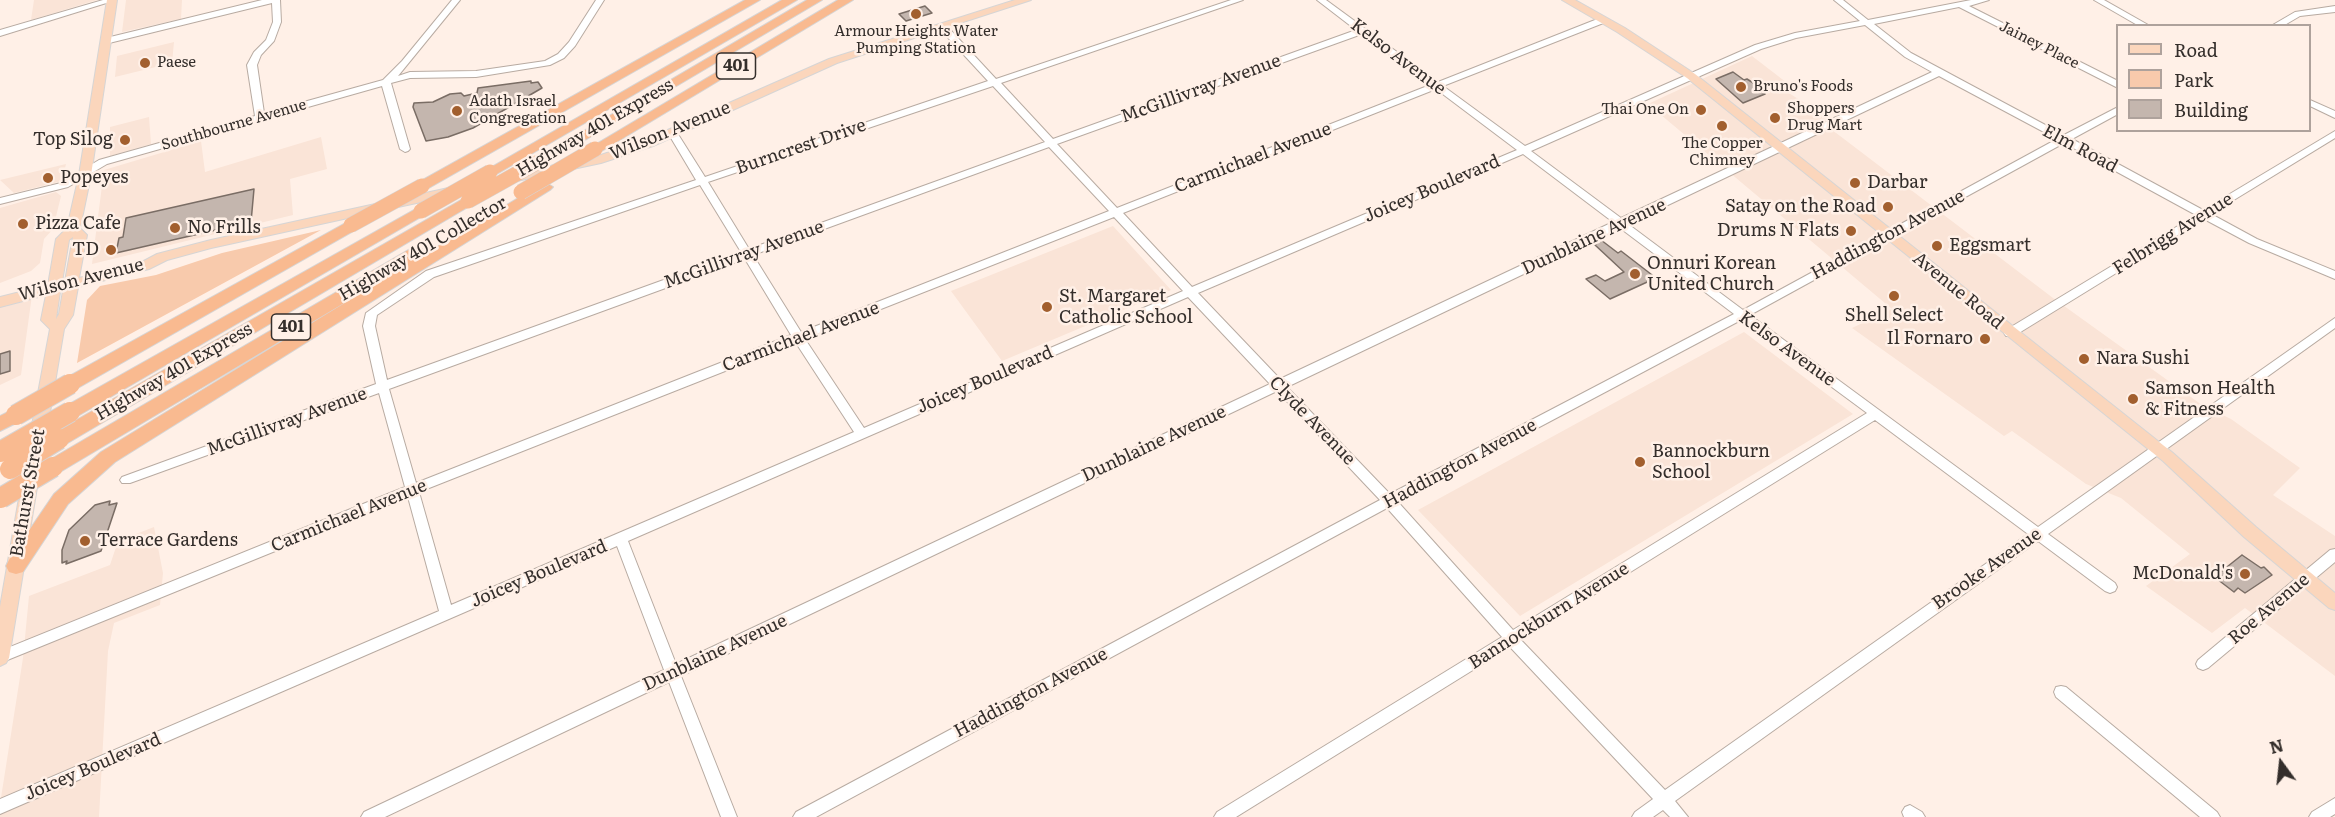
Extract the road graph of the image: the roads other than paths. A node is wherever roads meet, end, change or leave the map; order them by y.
1 (112, 0) edge
2 (274, 0) edge
3 (456, 0) edge
4 (600, 0) edge
5 (754, 0) edge
6 (791, 0) edge
7 (816, 0) edge
8 (847, 0) edge
9 (1026, 0) edge
10 (1239, 0) edge
11 (1321, 0) edge
12 (1567, 0) edge
13 (1838, 0) edge
14 (1985, 0) edge
15 (2098, 0) edge
16 (1961, 5) junction
17 (2335, 9) edge
18 (1603, 21) junction
19 (1867, 23) junction
20 (2142, 24) edge
21 (2279, 24) edge
22 (942, 26) junction
23 (1363, 32) junction
24 (0, 33) edge
25 (105, 41) junction
26 (1939, 72) junction
27 (1691, 76) junction
28 (386, 82) junction
29 (994, 82) junction
30 (2116, 84) edge
31 (1437, 87) junction
32 (2311, 103) edge
33 (2116, 112) edge
34 (2335, 115) edge
35 (261, 117) junction
36 (674, 133) junction
37 (2335, 134) edge
38 (2063, 140) junction
39 (1051, 143) junction
40 (600, 147) junction
41 (405, 149) dead end
42 (1780, 149) junction
43 (1524, 150) junction
44 (85, 175) junction
45 (703, 180) junction
46 (0, 195) edge
47 (11, 198) junction
48 (0, 201) edge
49 (1114, 212) junction
50 (2204, 214) junction
51 (1620, 224) junction
52 (73, 229) junction
53 (1888, 235) junction
54 (748, 253) junction
55 (2335, 275) edge
56 (72, 279) junction
57 (55, 283) junction
58 (0, 292) edge
59 (1190, 292) junction
60 (0, 302) edge
61 (1742, 315) junction
62 (2335, 322) edge
63 (57, 328) junction
64 (2010, 333) junction
65 (798, 337) junction
66 (1279, 385) junction
67 (383, 387) junction
68 (1875, 414) junction
69 (8, 420) edge
70 (861, 434) junction
71 (2157, 449) junction
72 (0, 452) edge
73 (0, 475) edge
74 (126, 480) dead end
75 (411, 490) junction
76 (0, 499) edge
77 (1389, 501) junction
78 (2037, 533) junction
79 (621, 540) junction
80 (2335, 554) edge
81 (16, 566) junction
82 (2306, 578) junction
83 (2110, 587) dead end
84 (2335, 603) edge
85 (447, 614) junction
86 (3, 623) edge
87 (1512, 639) junction
88 (0, 658) edge
89 (2203, 664) dead end
90 (672, 673) junction
91 (2061, 692) dead end
92 (1664, 799) junction
93 (2335, 805) edge
94 (0, 807) edge
95 (369, 817) edge
96 (729, 817) edge
97 (801, 817) edge
98 (1221, 817) edge
99 (1640, 817) edge
100 (1680, 817) edge
101 (2212, 817) edge
102 (2317, 817) edge

1 - 24 street
1 - 25 main road, Bathurst Street
2 - 25 street
2 - 35 street
3 - 28 street
4 - 28 street, Southbourne Avenue
5 - 69 highway, bridge
6 - 72 highway, Highway 401 Express / 401, bridge
7 - 73 highway, Highway 401 Express / 401, bridge
8 - 40 highway, Highway 401 Collector / 401
9 - 22 main road, Wilson Avenue
10 - 29 street, Burncrest Drive
11 - 23 street, Kelso Avenue
12 - 18 main road, Avenue Road
13 - 19 street, Elm Road
14 - 16 street, Joicey Boulevard
15 - 20 street
16 - 19 street, Joicey Boulevard
16 - 30 street, Jainey Place
17 - 21 street
18 - 27 main road, Avenue Road
18 - 31 street, Carmichael Avenue
19 - 26 street, Elm Road
19 - 27 street, Joicey Boulevard
22 - 29 street, Clyde Avenue
22 - 36 main road, Wilson Avenue
23 - 31 street, Kelso Avenue
23 - 39 street, McGillivray Avenue
25 - 44 main road, Bathurst Street
26 - 38 street, Elm Road
26 - 42 street, Dunblaine Avenue
27 - 42 main road, Avenue Road
27 - 43 street, Joicey Boulevard
28 - 35 street, Southbourne Avenue
28 - 41 street
29 - 39 street, Clyde Avenue
29 - 45 street, Burncrest Drive
31 - 43 street, Kelso Avenue
31 - 49 street, Carmichael Avenue
32 - 34 street
33 - 38 street, Haddington Avenue
35 - 44 street, Southbourne Avenue
36 - 45 street
36 - 56 main road, Wilson Avenue
37 - 50 street, Felbrigg Avenue
38 - 50 street, Elm Road
38 - 53 street, Haddington Avenue
39 - 49 street, Clyde Avenue
39 - 54 street, McGillivray Avenue
40 - 76 highway, Highway 401 Collector / 401, bridge
40 - 81 highway, bridge
42 - 51 street, Dunblaine Avenue
42 - 53 main road, Avenue Road
43 - 51 street, Kelso Avenue
43 - 59 street, Joicey Boulevard
44 - 47 street, Southbourne Avenue
44 - 52 main road, Bathurst Street
45 - 54 street
45 - 67 street, Burncrest Drive
46 - 47 street
47 - 48 street, Southbourne Avenue
49 - 59 street, Clyde Avenue
49 - 65 street, Carmichael Avenue
50 - 55 street, Elm Road
50 - 64 street, Felbrigg Avenue
51 - 61 street, Kelso Avenue
51 - 66 street, Dunblaine Avenue
52 - 56 main road, Bathurst Street
52 - 57 main road, Bathurst Street
53 - 61 street, Haddington Avenue
53 - 64 main road, Avenue Road
54 - 65 street
54 - 67 street, McGillivray Avenue
56 - 57 main road, Wilson Avenue
56 - 63 main road, Bathurst Street
57 - 58 main road, Wilson Avenue
57 - 60 main road, Wilson Avenue
57 - 63 main road, Bathurst Street
59 - 66 street, Clyde Avenue
59 - 70 street, Joicey Boulevard
61 - 68 street, Kelso Avenue
61 - 77 street, Haddington Avenue
62 - 71 street, Brooke Avenue
63 - 81 main road, Bathurst Street
64 - 71 main road, Avenue Road
65 - 70 street
65 - 75 street, Carmichael Avenue
66 - 77 street, Clyde Avenue
66 - 90 street, Dunblaine Avenue
67 - 74 street, McGillivray Avenue
67 - 75 street
68 - 78 street, Kelso Avenue
68 - 87 street, Bannockburn Avenue
70 - 79 street, Joicey Boulevard
71 - 78 street, Brooke Avenue
71 - 82 main road, Avenue Road
75 - 85 street
75 - 88 street, Carmichael Avenue
77 - 87 street, Clyde Avenue
77 - 97 street, Haddington Avenue
78 - 83 street, Kelso Avenue
78 - 92 street, Brooke Avenue
79 - 85 street, Joicey Boulevard
79 - 90 street
80 - 82 street, Roe Avenue
81 - 86 main road, Bathurst Street
82 - 84 main road, Avenue Road
82 - 89 street, Roe Avenue
85 - 94 street, Joicey Boulevard
86 - 88 main road, Bathurst Street
87 - 92 street, Clyde Avenue
87 - 98 street, Bannockburn Avenue
90 - 95 street, Dunblaine Avenue
90 - 96 street
91 - 101 street
92 - 99 street, Brooke Avenue
92 - 100 street, Clyde Avenue
93 - 102 street

